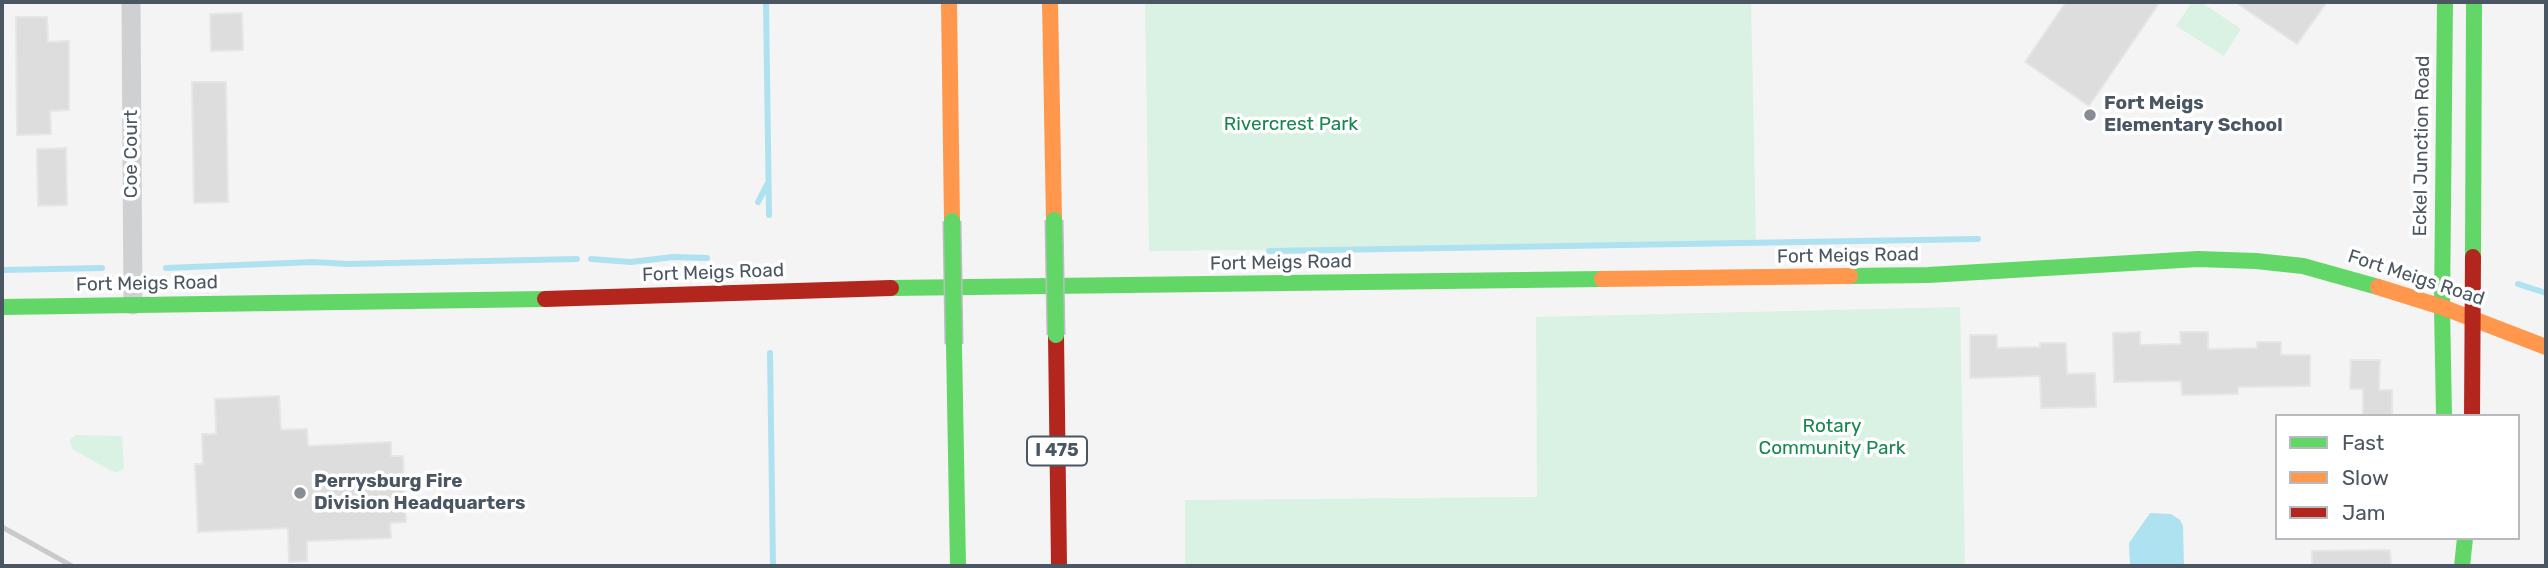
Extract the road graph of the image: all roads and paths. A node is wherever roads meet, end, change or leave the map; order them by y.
1 (131, 2) edge
2 (949, 2) edge
3 (1050, 2) edge
4 (2445, 2) edge
5 (2474, 2) edge
6 (133, 305) junction
7 (2, 307) edge
8 (2442, 307) junction
9 (2473, 318) junction
10 (2546, 347) edge
11 (2444, 414) edge
12 (2472, 414) edge
13 (2465, 540) edge
14 (2447, 548) dead end
15 (958, 566) edge
16 (1059, 566) edge
17 (2449, 566) edge
18 (2462, 566) edge

1 - 6 street, Coe Court
2 - 15 main road, bridge
3 - 16 main road, I 475, bridge
4 - 8 main road, Eckel Junction Road
5 - 9 main road
6 - 7 main road, Fort Meigs Road
6 - 8 main road, Fort Meigs Road
8 - 9 main road, Fort Meigs Road
8 - 11 main road, Eckel Junction Road
9 - 10 main road, Fort Meigs Road
9 - 12 main road
13 - 18 main road
14 - 17 main road

